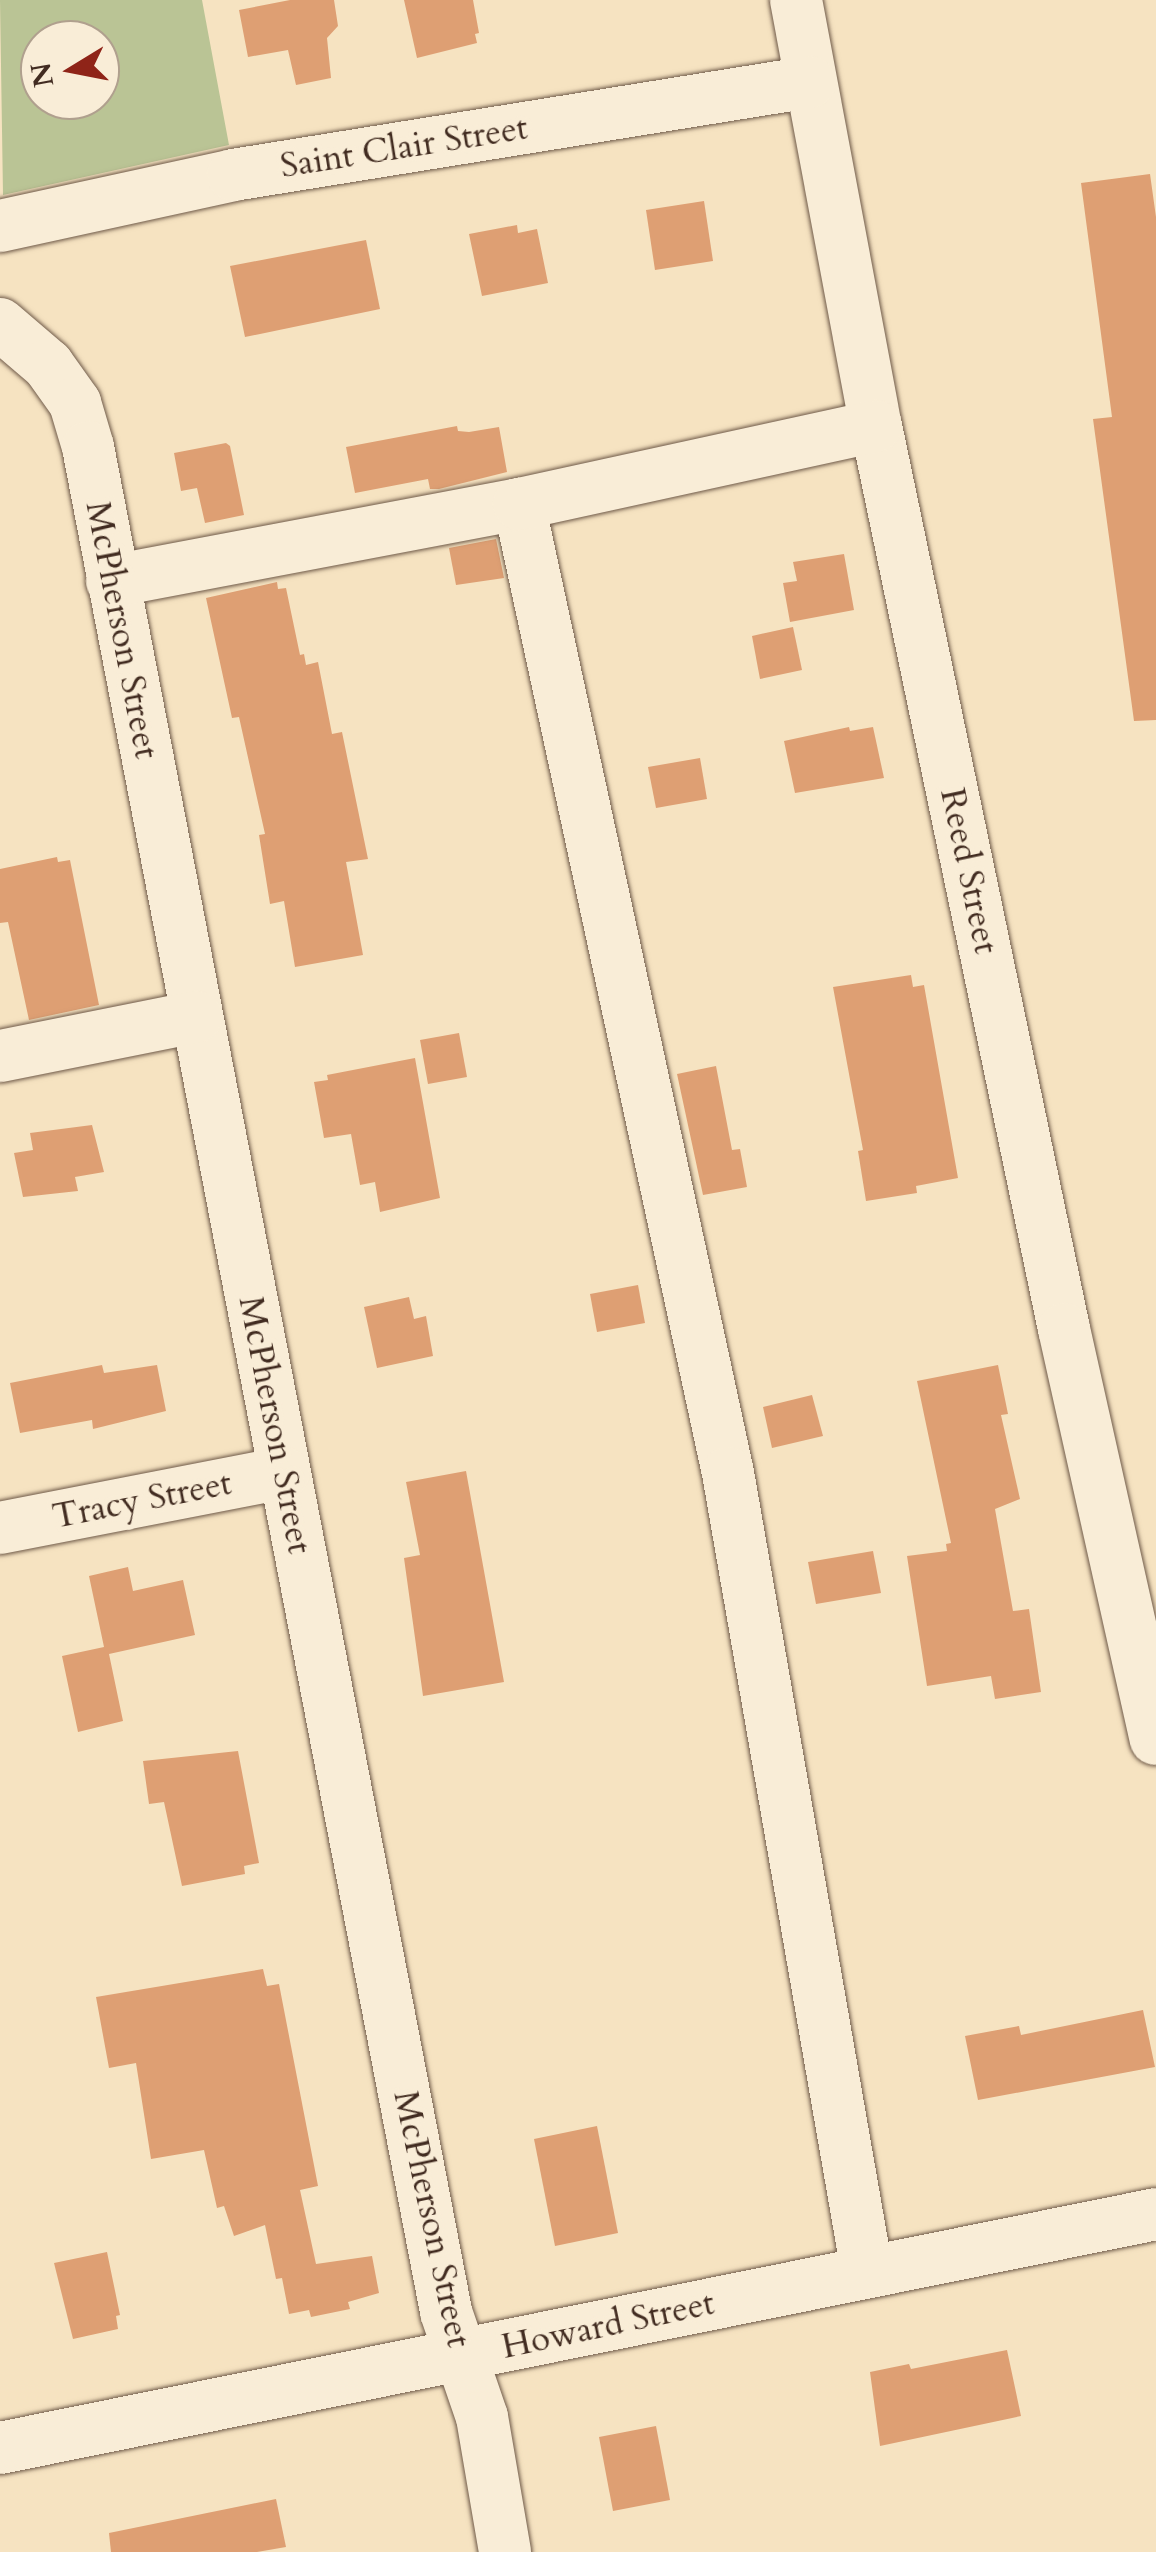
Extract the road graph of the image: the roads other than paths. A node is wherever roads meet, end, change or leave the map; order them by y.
1 (796, 0) edge
2 (810, 82) junction
3 (0, 226) edge
4 (0, 324) edge
5 (876, 426) junction
6 (519, 504) junction
7 (112, 581) junction
8 (196, 1017) junction
9 (0, 1056) edge
10 (284, 1473) junction
11 (0, 1528) edge
12 (1156, 1740) edge
13 (1156, 2214) edge
14 (867, 2272) junction
15 (460, 2356) junction
16 (0, 2448) edge
17 (505, 2552) edge

1 - 2 street, Reed Street
2 - 3 street, Saint Clair Street
2 - 5 street, Reed Street
4 - 7 street, McPherson Street
5 - 6 street
5 - 12 street, Reed Street
6 - 7 street
6 - 14 street
7 - 8 street, McPherson Street
8 - 9 street
8 - 10 street, McPherson Street
10 - 11 street, Tracy Street
10 - 15 street, McPherson Street
13 - 14 street, Howard Street
14 - 15 street, Howard Street
15 - 16 street, Howard Street
15 - 17 street, McPherson Street

